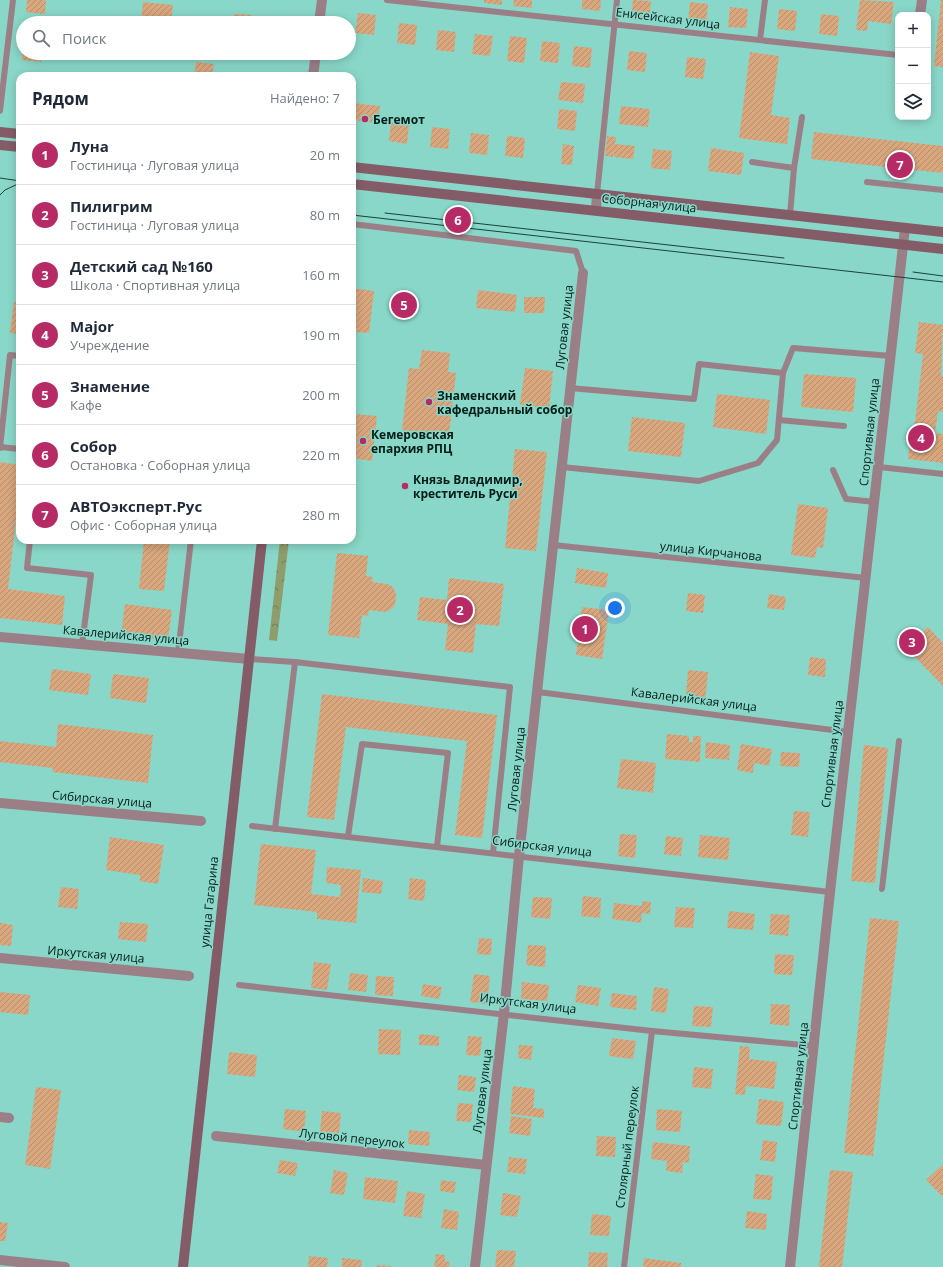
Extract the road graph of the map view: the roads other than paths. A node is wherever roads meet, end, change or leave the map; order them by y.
1 (13, 0) edge
2 (322, 0) edge
3 (387, 0) edge
4 (472, 0) edge
5 (617, 0) edge
6 (765, 0) edge
7 (922, 0) edge
8 (471, 8) junction
9 (920, 12) edge
10 (320, 16) edge
11 (615, 23) junction
12 (760, 40) junction
13 (895, 54) edge
14 (315, 60) edge
15 (314, 72) edge
16 (0, 111) edge
17 (802, 116) dead end
18 (0, 132) edge
19 (16, 134) edge
20 (0, 145) edge
21 (16, 147) edge
22 (752, 162) dead end
23 (356, 167) edge
24 (794, 168) junction
25 (867, 182) dead end
26 (356, 184) edge
27 (943, 190) edge
28 (597, 194) junction
29 (596, 210) junction
30 (790, 215) junction
31 (356, 224) edge
32 (905, 228) junction
33 (943, 232) edge
34 (903, 244) junction
35 (943, 249) edge
36 (583, 273) joint
37 (16, 356) edge
38 (891, 356) junction
39 (783, 373) junction
40 (570, 388) junction
41 (779, 420) junction
42 (844, 426) dead end
43 (0, 447) edge
44 (16, 449) edge
45 (562, 467) junction
46 (879, 467) junction
47 (833, 470) dead end
48 (943, 474) edge
49 (875, 502) junction
50 (30, 544) edge
51 (191, 544) edge
52 (262, 544) edge
53 (553, 545) junction
54 (866, 578) junction
55 (0, 637) edge
56 (82, 644) junction
57 (178, 653) junction
58 (249, 659) junction
59 (295, 662) junction
60 (538, 692) junction
61 (848, 732) junction
62 (899, 741) dead end
63 (0, 803) edge
64 (201, 821) dead end
65 (252, 826) dead end
66 (275, 829) junction
67 (348, 836) junction
68 (437, 846) junction
69 (493, 853) junction
70 (520, 856) junction
71 (882, 888) dead end
72 (830, 892) junction
73 (0, 958) edge
74 (189, 976) dead end
75 (239, 985) dead end
76 (504, 1013) junction
77 (652, 1030) junction
78 (814, 1046) junction
79 (216, 1136) dead end
80 (486, 1165) junction
81 (0, 1260) edge
82 (66, 1267) edge
83 (183, 1267) edge
84 (475, 1267) edge
85 (624, 1267) edge
86 (790, 1267) edge

1 - 16 lane
2 - 10 street
3 - 8 lane, Енисейская улица
4 - 8 lane
5 - 11 lane
6 - 12 lane
7 - 9 street
8 - 11 lane, Енисейская улица
11 - 12 lane, Енисейская улица
11 - 28 lane
12 - 13 lane, Енисейская улица
14 - 15 street
17 - 24 lane
18 - 19 main road
20 - 21 main road
22 - 24 lane
23 - 28 main road, Соборная улица
24 - 30 lane
25 - 27 lane
26 - 29 main road, Соборная улица
28 - 29 street
28 - 30 main road, Соборная улица
29 - 34 main road, Соборная улица
30 - 32 main road, Соборная улица
31 - 36 lane
32 - 33 main road, Соборная улица
32 - 34 street, Спортивная улица
34 - 35 main road, Соборная улица
34 - 38 street, Спортивная улица
36 - 40 street, Луговая улица
37 - 43 lane
38 - 39 lane
38 - 46 street, Спортивная улица
39 - 40 lane
39 - 41 lane
40 - 45 street, Луговая улица
41 - 42 lane
41 - 45 lane
43 - 44 lane
45 - 53 street, Луговая улица
46 - 48 lane
46 - 49 street, Спортивная улица
47 - 49 lane
49 - 54 street, Спортивная улица
50 - 56 lane
51 - 57 lane
52 - 58 main road, улица Гагарина
53 - 54 lane, улица Кирчанова
53 - 60 street, Луговая улица
54 - 61 street, Спортивная улица
55 - 56 street, Кавалерийская улица
56 - 57 street, Кавалерийская улица
57 - 58 street, Кавалерийская улица
58 - 59 lane
58 - 83 main road, улица Гагарина
59 - 66 lane
59 - 69 lane
60 - 61 lane, Кавалерийская улица
60 - 70 street, Луговая улица
61 - 72 street, Спортивная улица
62 - 71 lane
63 - 64 street, Сибирская улица
65 - 66 lane, Сибирская улица
66 - 67 lane, Сибирская улица
67 - 68 lane, Сибирская улица
67 - 68 lane
68 - 69 lane, Сибирская улица
69 - 70 lane, Сибирская улица
70 - 72 lane, Сибирская улица
70 - 76 street, Луговая улица
72 - 78 street, Спортивная улица
73 - 74 street, Иркутская улица
75 - 76 lane, Иркутская улица
76 - 77 lane, Иркутская улица
76 - 80 street, Луговая улица
77 - 78 lane, Иркутская улица
77 - 85 lane, Столярный переулок
78 - 86 street, Спортивная улица
79 - 80 street, Луговой переулок
80 - 84 street, Луговая улица
81 - 82 street

